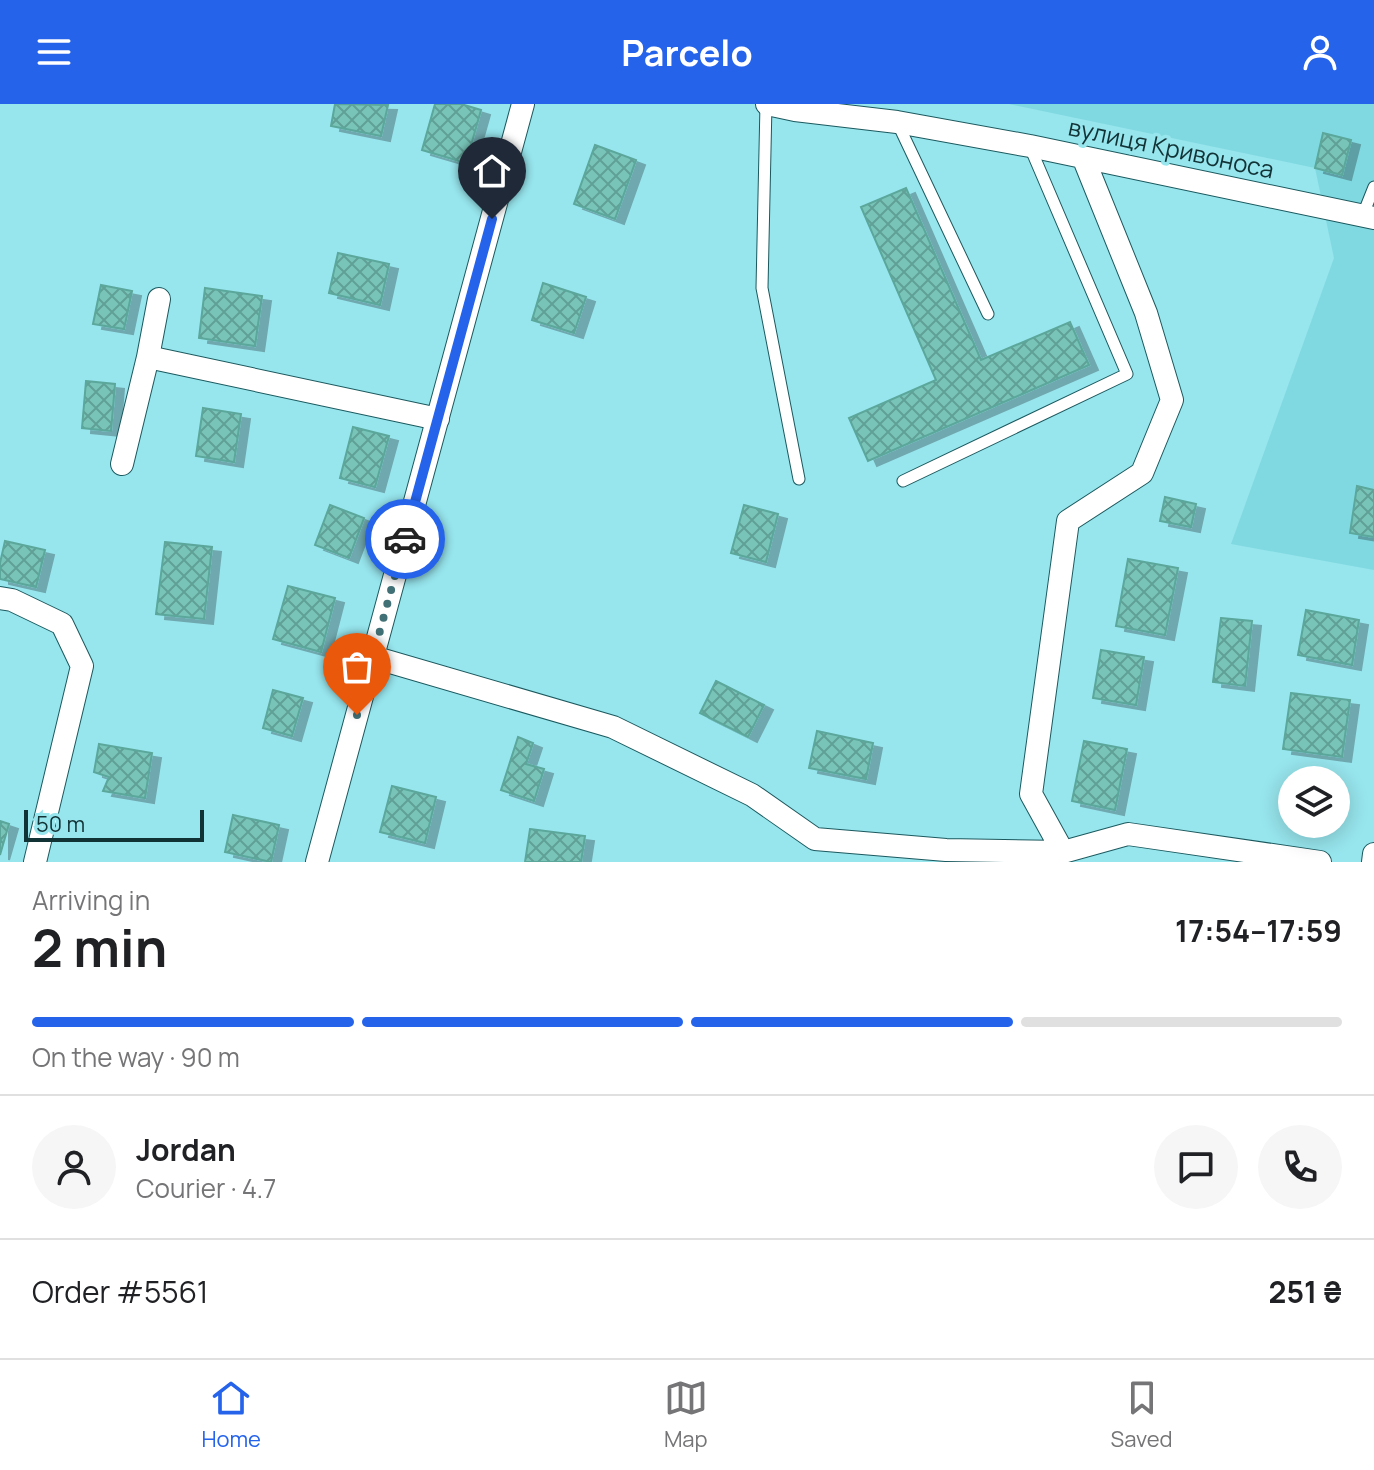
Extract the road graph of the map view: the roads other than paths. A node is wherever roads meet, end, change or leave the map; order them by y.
1 (523, 104) edge
2 (767, 104) edge
3 (897, 122) junction
4 (1030, 146) junction
5 (1083, 157) junction
6 (1374, 187) edge
7 (1368, 218) edge
8 (159, 299) dead end
9 (988, 314) dead end
10 (148, 357) junction
11 (438, 419) junction
12 (122, 464) dead end
13 (799, 479) dead end
14 (903, 481) dead end
15 (0, 598) edge
16 (373, 657) junction
17 (1374, 854) edge
18 (1062, 857) edge
19 (35, 862) edge
20 (317, 862) edge
21 (1320, 862) edge
22 (1373, 862) edge

1 - 11 street
2 - 3 street, вулиця Кривоноса
2 - 13 lane
3 - 4 street, вулиця Кривоноса
3 - 9 lane
4 - 5 street, вулиця Кривоноса
4 - 14 lane
5 - 7 street, вулиця Кривоноса
5 - 18 street
6 - 7 lane
8 - 10 street
10 - 11 street
10 - 12 street
11 - 16 street
15 - 19 street
16 - 18 street
16 - 20 street
17 - 22 street
18 - 21 street

